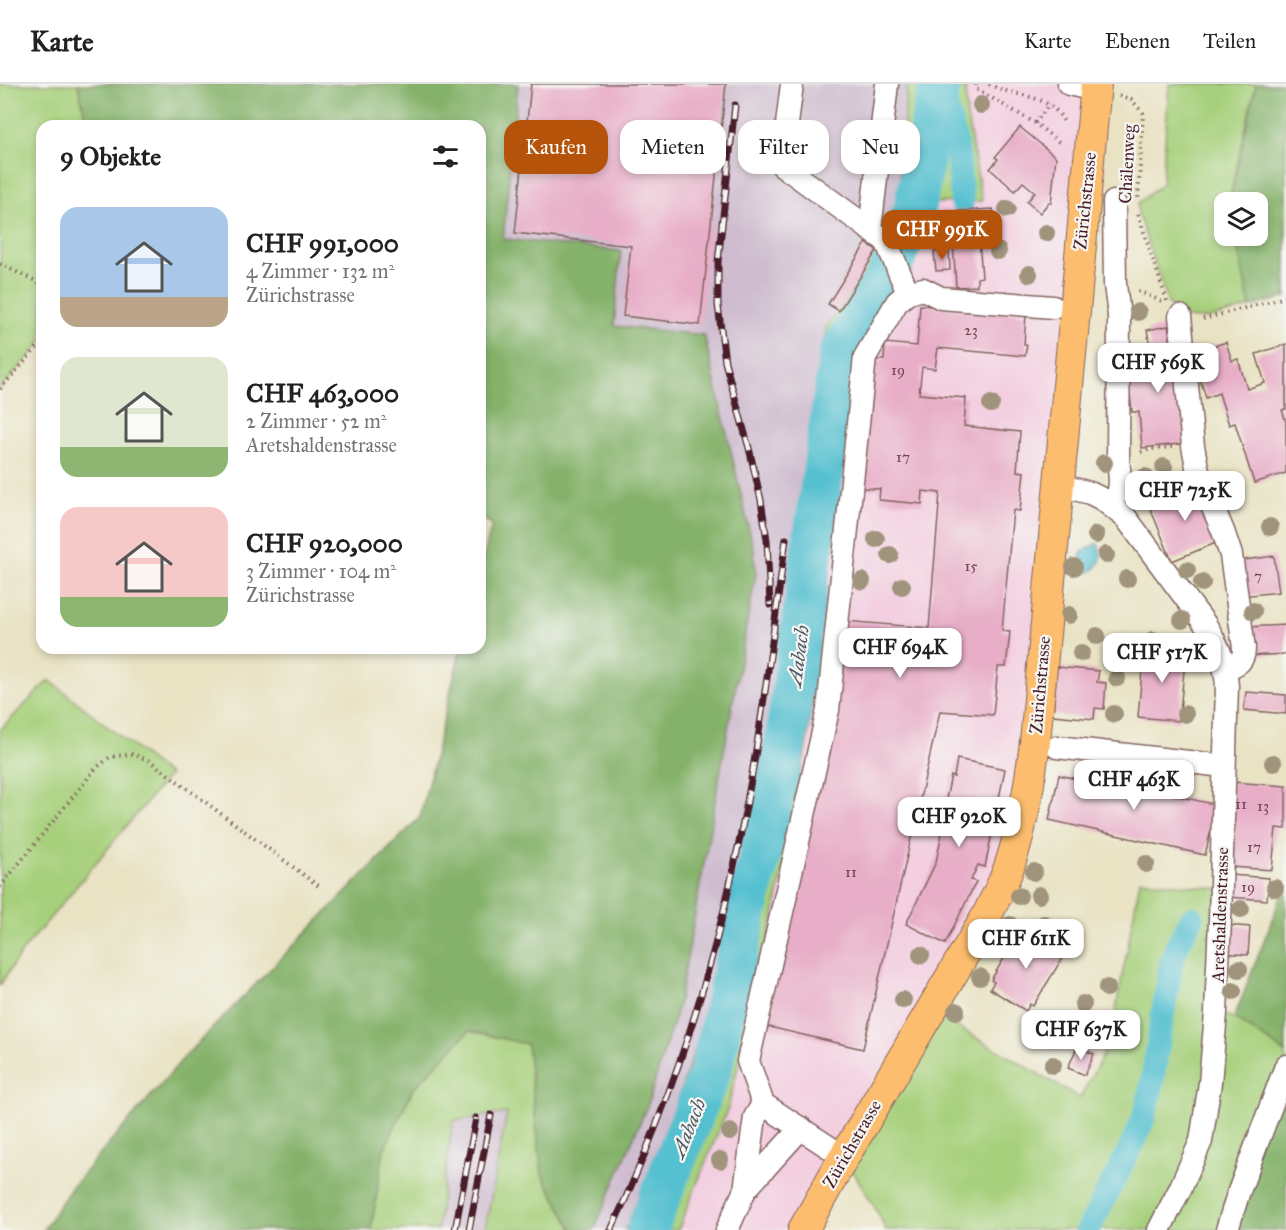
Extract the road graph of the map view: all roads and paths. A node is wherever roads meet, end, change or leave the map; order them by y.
1 (792, 84) edge
2 (887, 84) edge
3 (976, 84) edge
4 (989, 85) edge
5 (1087, 86) edge
6 (1050, 104) junction
7 (1035, 123) junction
8 (1067, 133) dead end
9 (1060, 143) dead end
10 (1114, 202) dead end
11 (1138, 203) dead end
12 (1138, 214) dead end
13 (878, 235) junction
14 (0, 264) edge
15 (36, 281) edge
16 (906, 288) junction
17 (1286, 297) edge
18 (1153, 298) dead end
19 (1053, 307) dead end
20 (1174, 309) junction
21 (36, 349) edge
22 (0, 389) edge
23 (1059, 485) junction
24 (1110, 504) junction
25 (1226, 668) junction
26 (1057, 747) dead end
27 (1224, 766) junction
28 (320, 886) dead end
29 (0, 887) edge
30 (1286, 1066) edge
31 (763, 1104) junction
32 (801, 1128) junction
33 (844, 1157) junction
34 (745, 1190) junction
35 (727, 1230) edge
36 (803, 1230) edge
37 (1159, 1230) edge
38 (1227, 1230) edge

1 - 13 street
2 - 13 street
3 - 7 path
4 - 6 path
5 - 11 path, Chälenweg
5 - 23 main road, Zürichstrasse
6 - 7 path
6 - 8 path
7 - 9 path
10 - 24 street
12 - 20 path, Chälenweg
13 - 16 street
14 - 15 path
16 - 19 street
16 - 31 street
17 - 20 path
18 - 20 path
20 - 25 street
21 - 22 path
23 - 24 street, Aretshaldenstrasse
23 - 33 main road, Zürichstrasse
24 - 25 street, Aretshaldenstrasse
25 - 27 street, Aretshaldenstrasse
26 - 27 street
27 - 37 street, Aretshaldenstrasse
28 - 29 path
30 - 38 street
31 - 32 street
31 - 34 street
32 - 33 street
32 - 34 street
33 - 36 main road, Zürichstrasse
34 - 35 street

